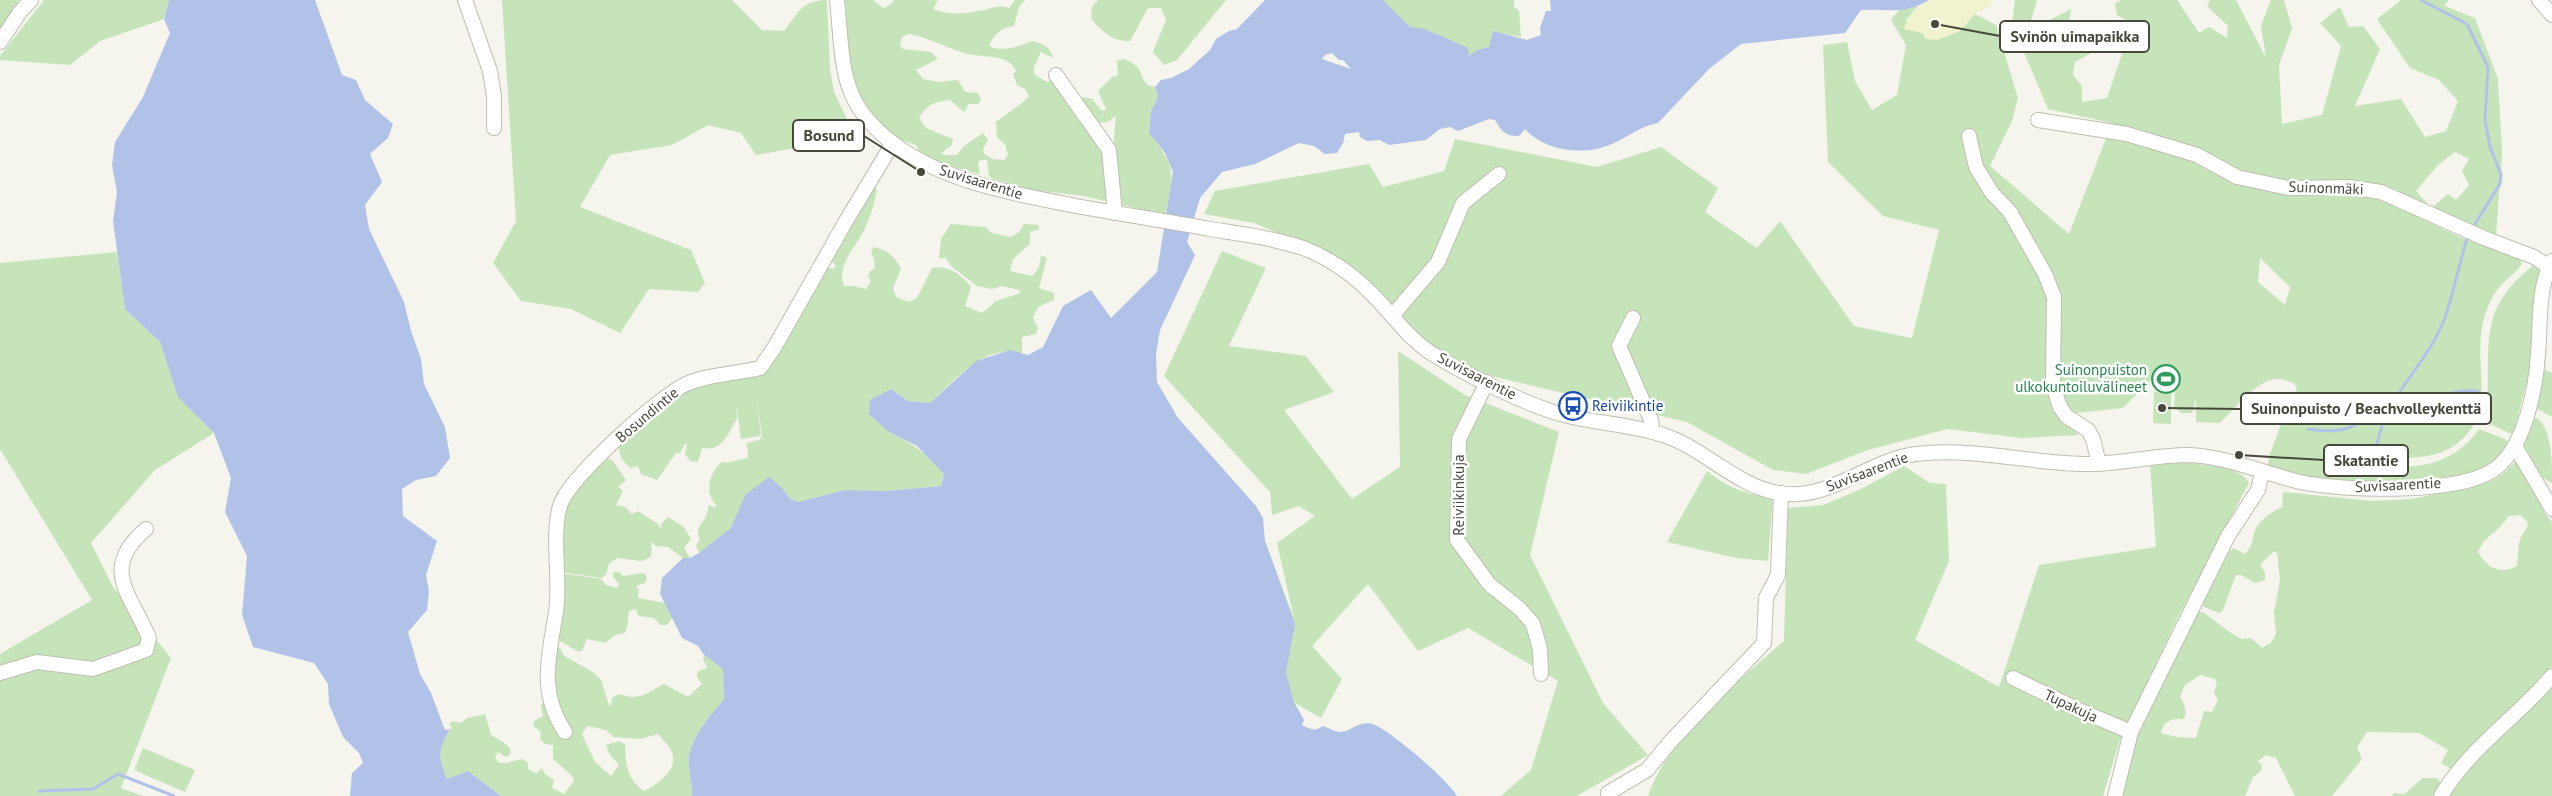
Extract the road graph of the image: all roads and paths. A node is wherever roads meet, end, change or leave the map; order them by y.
1 (31, 0) edge
2 (465, 0) edge
3 (837, 0) edge
4 (2539, 0) edge
5 (2552, 15) edge
6 (0, 42) edge
7 (1056, 76) dead end
8 (2038, 120) dead end
9 (494, 128) dead end
10 (1969, 136) dead end
11 (893, 143) junction
12 (1499, 174) dead end
13 (1115, 213) junction
14 (2550, 264) edge
15 (1392, 316) junction
16 (1633, 318) dead end
17 (1487, 382) junction
18 (1653, 431) junction
19 (2515, 446) junction
20 (2099, 464) junction
21 (2262, 472) junction
22 (1781, 493) junction
23 (2552, 509) edge
24 (146, 528) dead end
25 (0, 673) edge
26 (1540, 674) dead end
27 (2552, 676) edge
28 (2013, 678) dead end
29 (565, 732) dead end
30 (2131, 732) junction
31 (1608, 793) dead end
32 (2115, 796) edge
33 (2441, 796) edge

1 - 6 street
2 - 9 street
3 - 11 street, Suvisaarentie
4 - 5 street
7 - 13 street
8 - 14 street, Suinonmäki
10 - 20 street
11 - 13 street, Suvisaarentie
11 - 29 street, Bosundintie
12 - 15 street
13 - 15 street, Suvisaarentie
14 - 19 street, Suvisaarentie
15 - 17 street, Suvisaarentie
16 - 18 street
17 - 18 street, Suvisaarentie
17 - 26 street, Reiviikinkuja
18 - 22 street, Suvisaarentie
19 - 21 street, Suvisaarentie
19 - 23 street
20 - 21 street, Suvisaarentie
20 - 22 street, Suvisaarentie
21 - 30 street
22 - 31 street
24 - 25 street
27 - 33 street
28 - 30 street, Tupakuja
30 - 32 street

